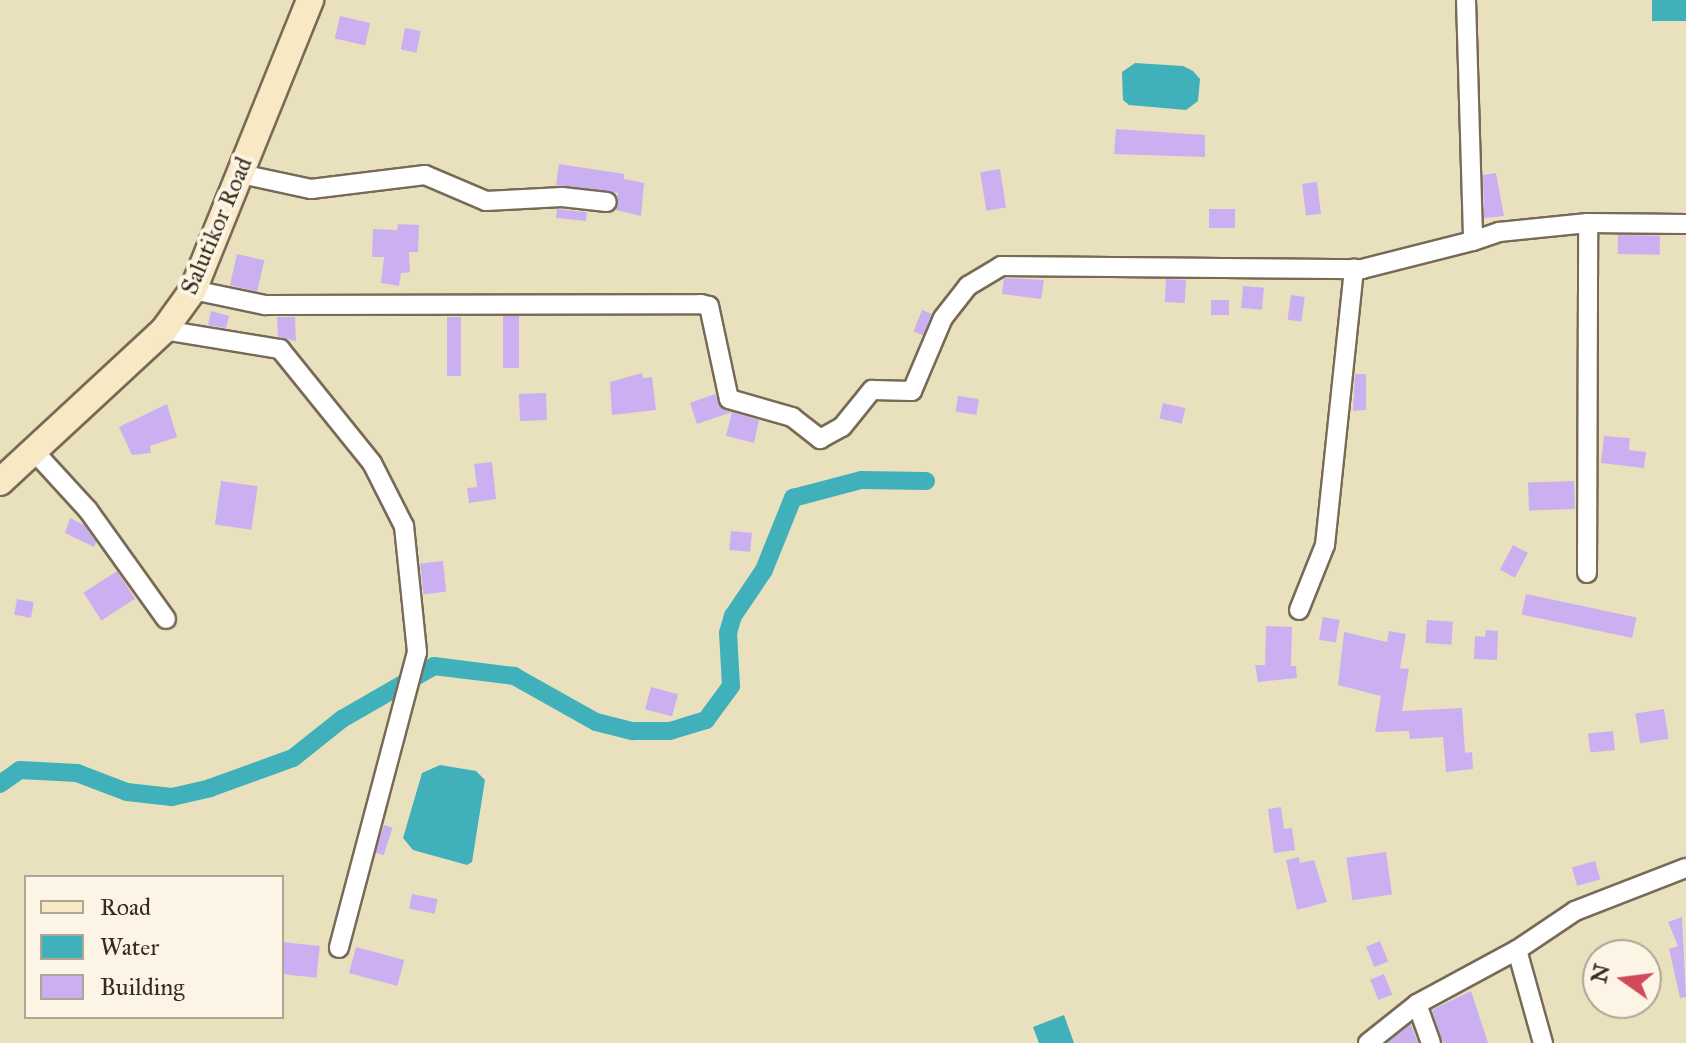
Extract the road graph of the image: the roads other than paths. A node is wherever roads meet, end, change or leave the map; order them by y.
1 (310, 0) edge
2 (1466, 0) edge
3 (241, 174) junction
4 (607, 202) dead end
5 (1588, 223) junction
6 (1686, 224) edge
7 (1473, 241) junction
8 (1354, 269) junction
9 (193, 290) junction
10 (164, 330) junction
11 (33, 450) junction
12 (0, 482) edge
13 (1587, 573) dead end
14 (1299, 610) dead end
15 (166, 619) dead end
16 (1686, 868) edge
17 (339, 948) dead end
18 (1517, 950) junction
19 (1417, 1004) junction
20 (1368, 1043) edge
21 (1431, 1043) edge
22 (1543, 1043) edge

1 - 3 main road, Salutikor Road
2 - 7 street
3 - 4 street
3 - 9 main road, Salutikor Road
5 - 6 street
5 - 7 street
5 - 13 street
7 - 8 street
8 - 9 street
8 - 14 street
9 - 10 main road, Salutikor Road
10 - 11 main road, Salutikor Road
10 - 17 street
11 - 12 main road, Salutikor Road
11 - 15 street
16 - 18 street
18 - 19 street
18 - 22 street
19 - 20 street
19 - 21 street

